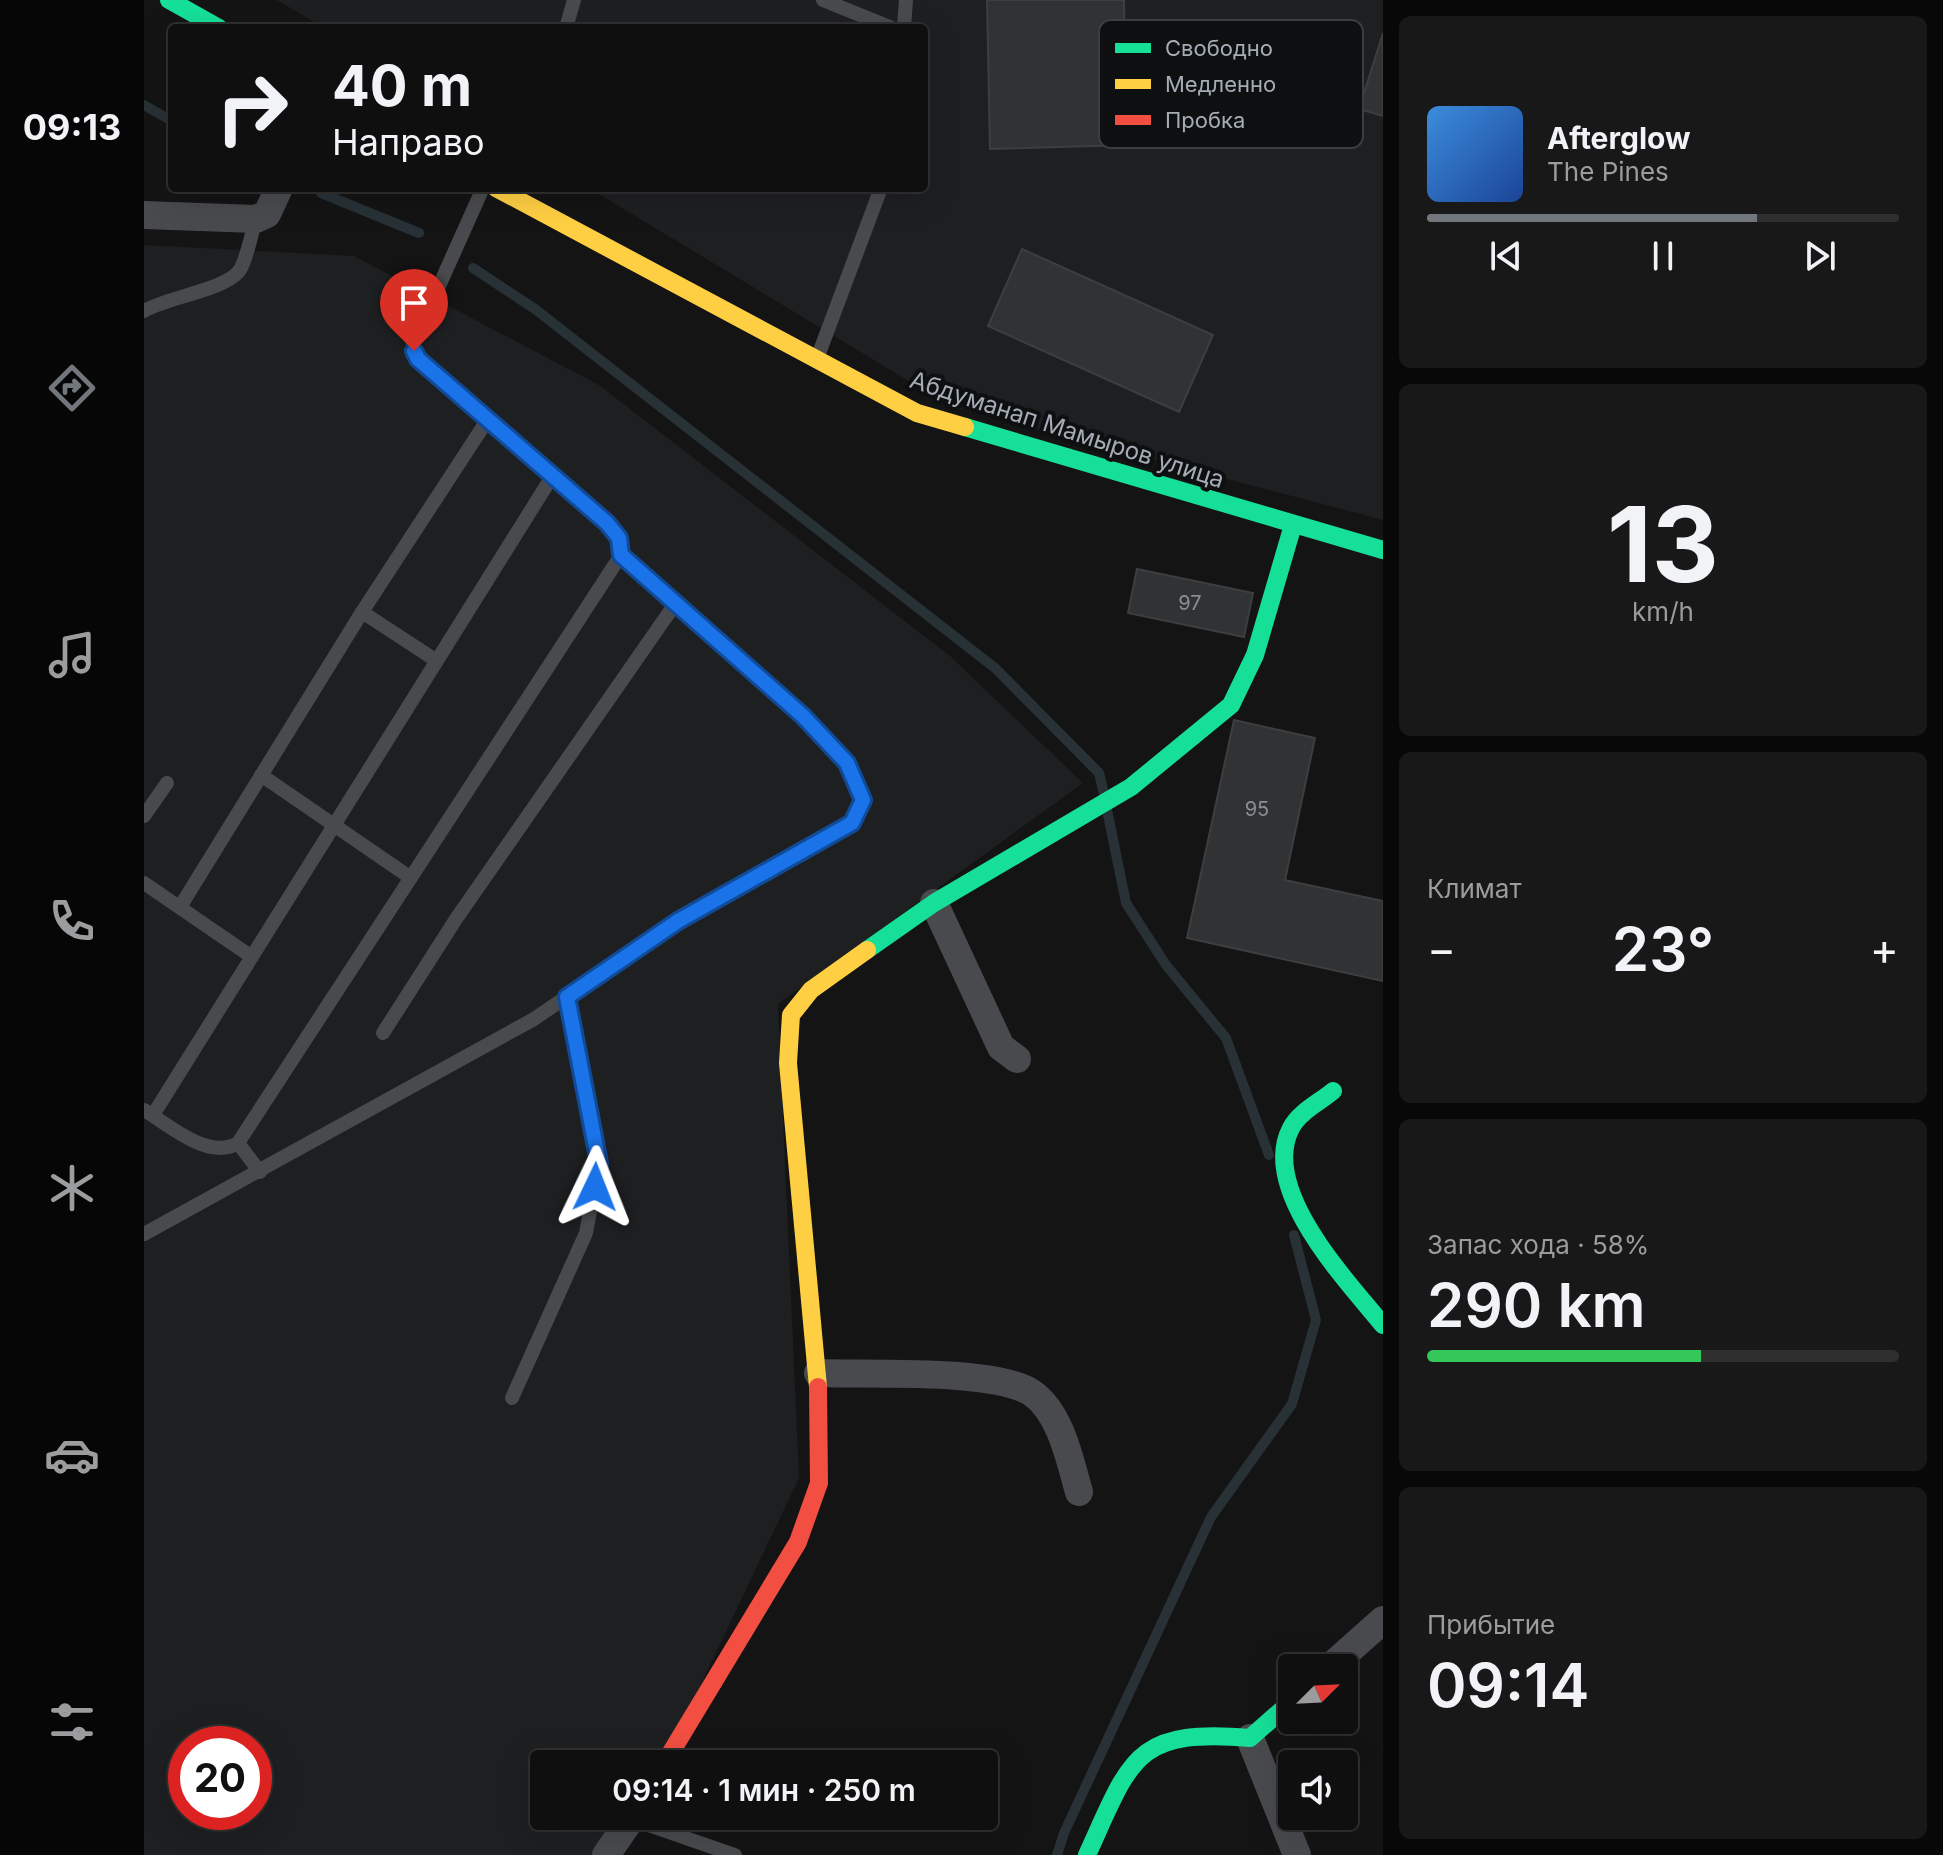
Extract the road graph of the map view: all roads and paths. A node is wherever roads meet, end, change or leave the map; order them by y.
1 (169, 0) edge
2 (574, 0) edge
3 (823, 0) edge
4 (906, 0) edge
5 (212, 24) edge
6 (567, 24) edge
7 (882, 24) edge
8 (904, 24) edge
9 (277, 192) edge
10 (481, 192) edge
11 (514, 192) edge
12 (879, 192) edge
13 (144, 215) edge
14 (256, 219) junction
15 (144, 311) edge
16 (816, 360) junction
17 (488, 419) junction
18 (553, 475) junction
19 (1293, 525) junction
20 (1383, 550) edge
21 (621, 555) junction
22 (675, 604) junction
23 (362, 612) junction
24 (437, 661) junction
25 (261, 775) junction
26 (167, 783) dead end
27 (144, 816) edge
28 (333, 824) junction
29 (411, 878) junction
30 (144, 883) edge
31 (934, 903) junction
32 (180, 907) junction
33 (252, 957) junction
34 (567, 997) junction
35 (383, 1033) dead end
36 (1017, 1059) dead end
37 (1333, 1091) dead end
38 (148, 1113) edge
39 (238, 1143) junction
40 (260, 1172) junction
41 (144, 1233) edge
42 (1383, 1325) edge
43 (818, 1373) junction
44 (512, 1398) dead end
45 (1079, 1492) dead end
46 (1383, 1620) edge
47 (1345, 1654) edge
48 (1278, 1713) edge
49 (1250, 1738) junction
50 (672, 1750) edge
51 (624, 1830) edge
52 (665, 1830) edge
53 (606, 1855) edge
54 (735, 1855) edge
55 (1087, 1855) edge
56 (1297, 1855) edge

1 - 5 street
2 - 6 lane
3 - 7 lane
4 - 8 lane
9 - 14 street
10 - 17 lane
11 - 16 street, Абдуманап Мамыров улица
12 - 16 lane
13 - 14 street
14 - 15 lane
16 - 19 street, Абдуманап Мамыров улица
17 - 18 lane
17 - 23 lane
18 - 21 lane
18 - 24 lane
19 - 20 street, Абдуманап Мамыров улица
19 - 31 street
21 - 22 lane
21 - 29 lane
22 - 34 lane
22 - 35 lane
23 - 24 lane
23 - 25 lane
24 - 28 lane
25 - 28 lane
25 - 32 lane
26 - 27 lane
28 - 29 lane
28 - 33 lane
29 - 39 lane
30 - 32 lane
31 - 36 street
31 - 43 street
32 - 33 lane
33 - 38 lane
34 - 40 lane
34 - 44 lane
37 - 42 street
38 - 39 lane
39 - 40 lane
40 - 41 lane
43 - 45 street
43 - 50 street
46 - 47 street
48 - 49 street
49 - 55 street
49 - 56 street
51 - 53 street
52 - 54 lane

